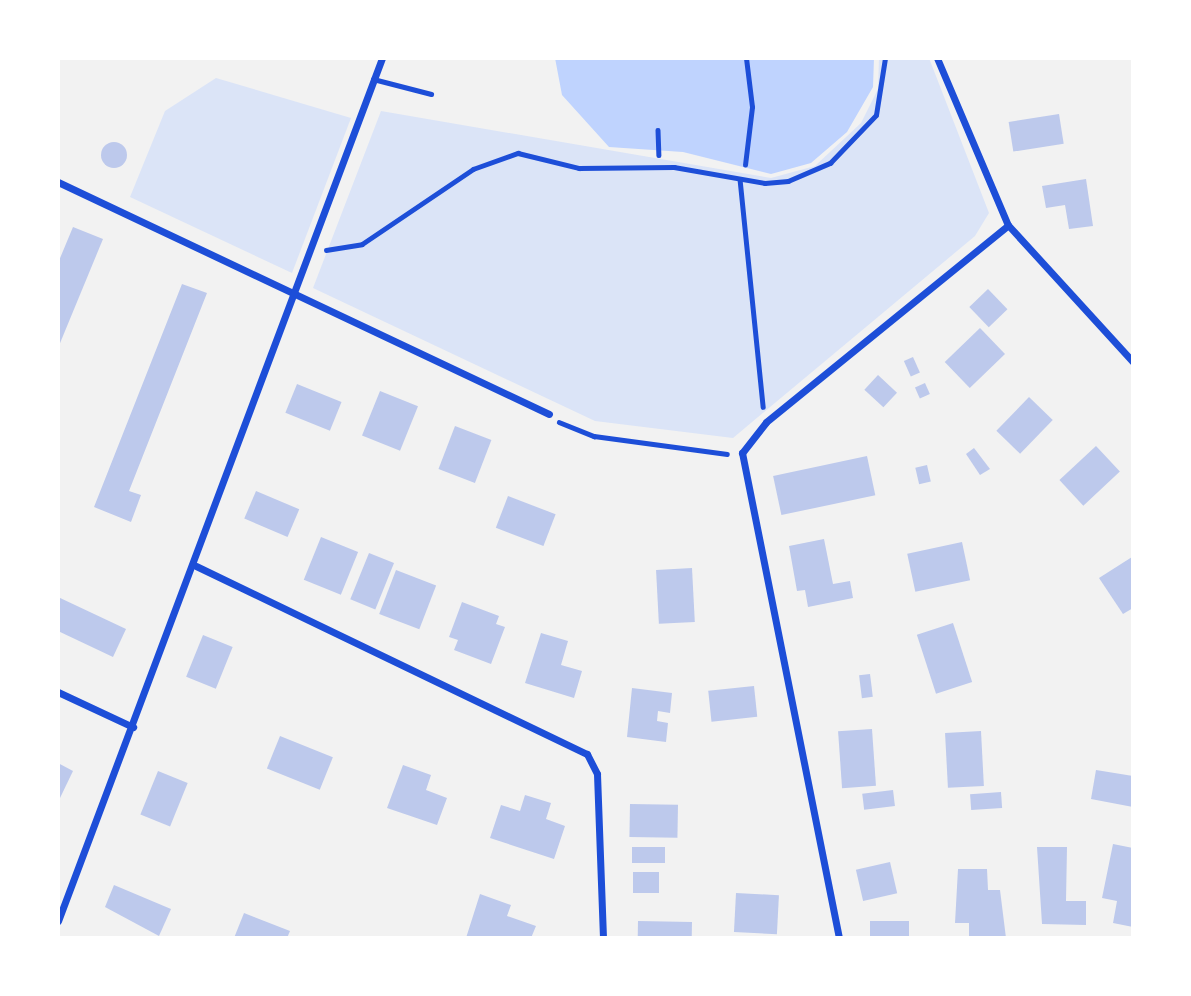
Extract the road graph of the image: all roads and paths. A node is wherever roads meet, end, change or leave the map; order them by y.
1 (382, 58) edge
2 (746, 58) edge
3 (885, 58) edge
4 (937, 58) edge
5 (373, 79) junction
6 (431, 94) dead end
7 (658, 130) dead end
8 (659, 155) dead end
9 (746, 166) dead end
10 (740, 179) junction
11 (58, 182) edge
12 (1008, 225) junction
13 (308, 250) junction
14 (290, 296) junction
15 (1133, 362) edge
16 (549, 414) joint
17 (766, 422) junction
18 (742, 453) junction
19 (196, 566) junction
20 (58, 692) edge
21 (133, 727) junction
22 (58, 920) edge
23 (603, 938) edge
24 (839, 938) edge

1 - 5 street
2 - 9 path
3 - 10 path
4 - 12 street
5 - 6 lane
5 - 13 street
7 - 8 path
10 - 13 path
10 - 17 path
11 - 14 street
12 - 15 street
12 - 17 street
13 - 14 street
14 - 16 street
14 - 19 street
16 - 18 path
17 - 18 street
18 - 24 street
19 - 21 street
19 - 23 street
20 - 21 street
21 - 22 street

